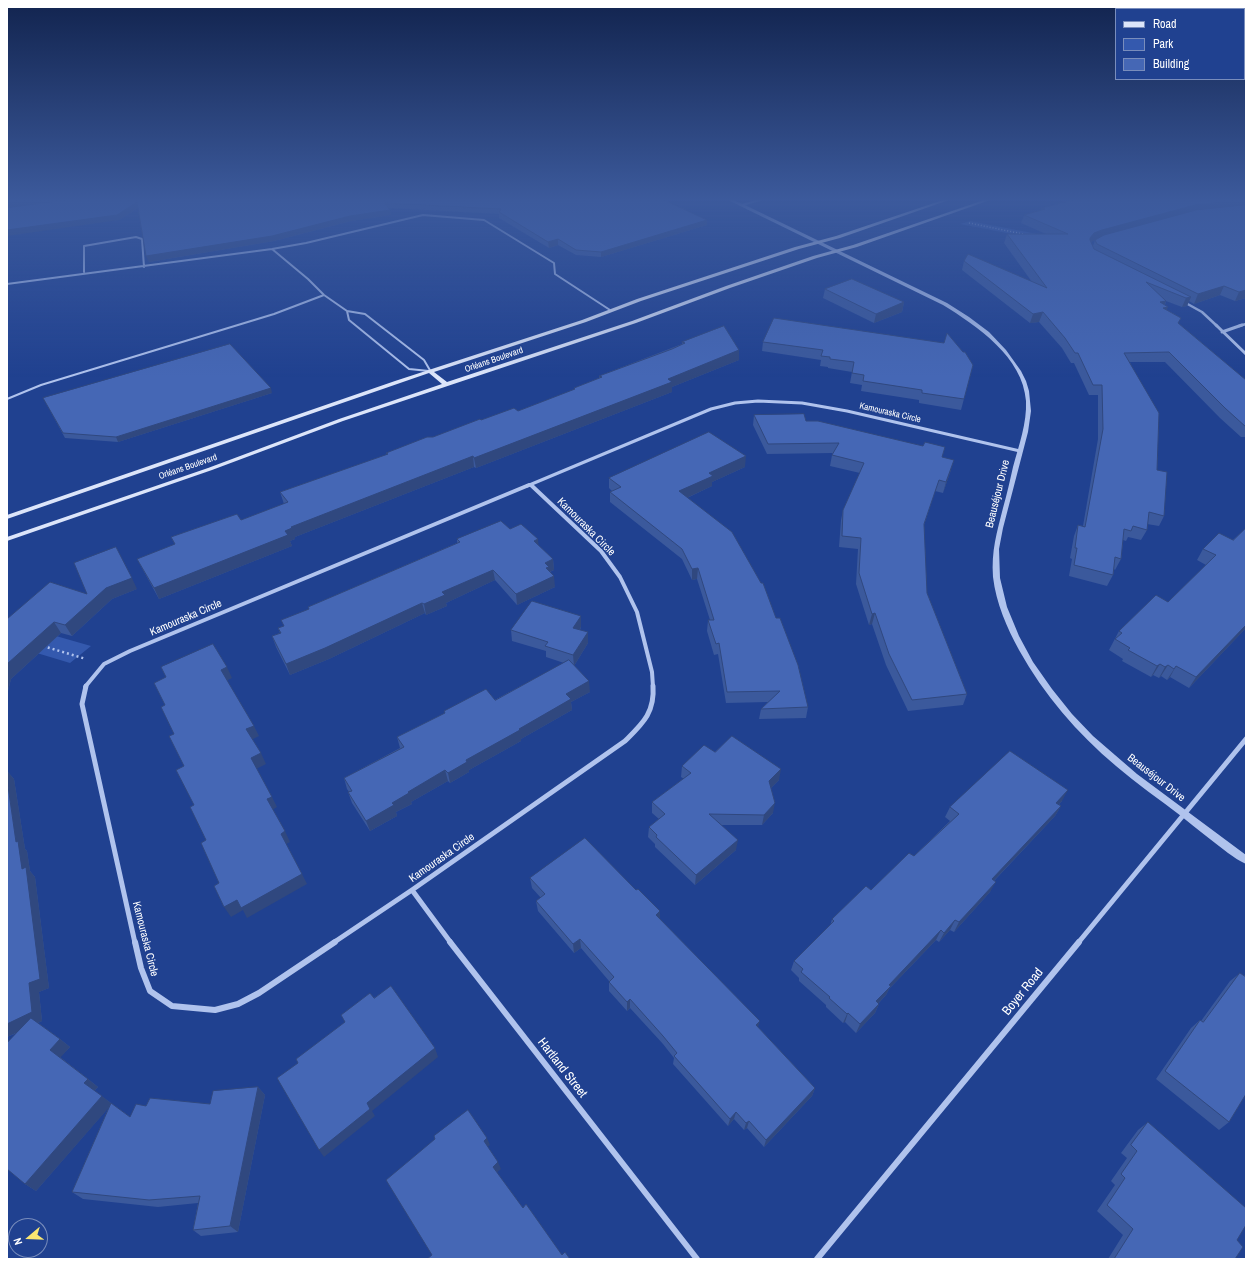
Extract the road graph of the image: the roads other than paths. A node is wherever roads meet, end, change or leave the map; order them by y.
1 (84, 259) edge
2 (143, 259) edge
3 (200, 259) edge
4 (284, 259) edge
5 (548, 259) edge
6 (764, 259) edge
7 (812, 259) edge
8 (852, 259) edge
9 (144, 267) junction
10 (84, 272) junction
11 (7, 284) edge
12 (324, 295) junction
13 (1180, 299) edge
14 (610, 310) junction
15 (347, 311) junction
16 (1246, 324) edge
17 (1222, 332) junction
18 (1246, 354) edge
19 (431, 372) junction
20 (447, 386) junction
21 (7, 399) edge
22 (1020, 451) junction
23 (531, 485) junction
24 (7, 517) edge
25 (7, 539) edge
26 (1246, 739) edge
27 (1185, 815) junction
28 (1246, 860) edge
29 (412, 890) junction
30 (697, 1259) edge
31 (818, 1259) edge

1 - 10 lane
2 - 9 lane
3 - 9 lane
4 - 12 lane
5 - 14 lane
6 - 14 main road, Orléans Boulevard
7 - 20 main road, Orléans Boulevard
8 - 22 street, Beauséjour Drive
9 - 10 lane
10 - 11 lane
12 - 15 lane
12 - 21 lane
13 - 17 street
14 - 19 main road, Orléans Boulevard
15 - 19 lane
15 - 19 lane
16 - 17 street
17 - 18 street
19 - 20 main road
19 - 24 main road, Orléans Boulevard
20 - 25 main road, Orléans Boulevard
22 - 23 street, Kamouraska Circle
22 - 27 street, Beauséjour Drive
23 - 29 street, Kamouraska Circle
23 - 29 street, Kamouraska Circle
26 - 27 street, Boyer Road
27 - 28 street, Beauséjour Drive
27 - 31 street, Boyer Road
29 - 30 street, Hartland Street

